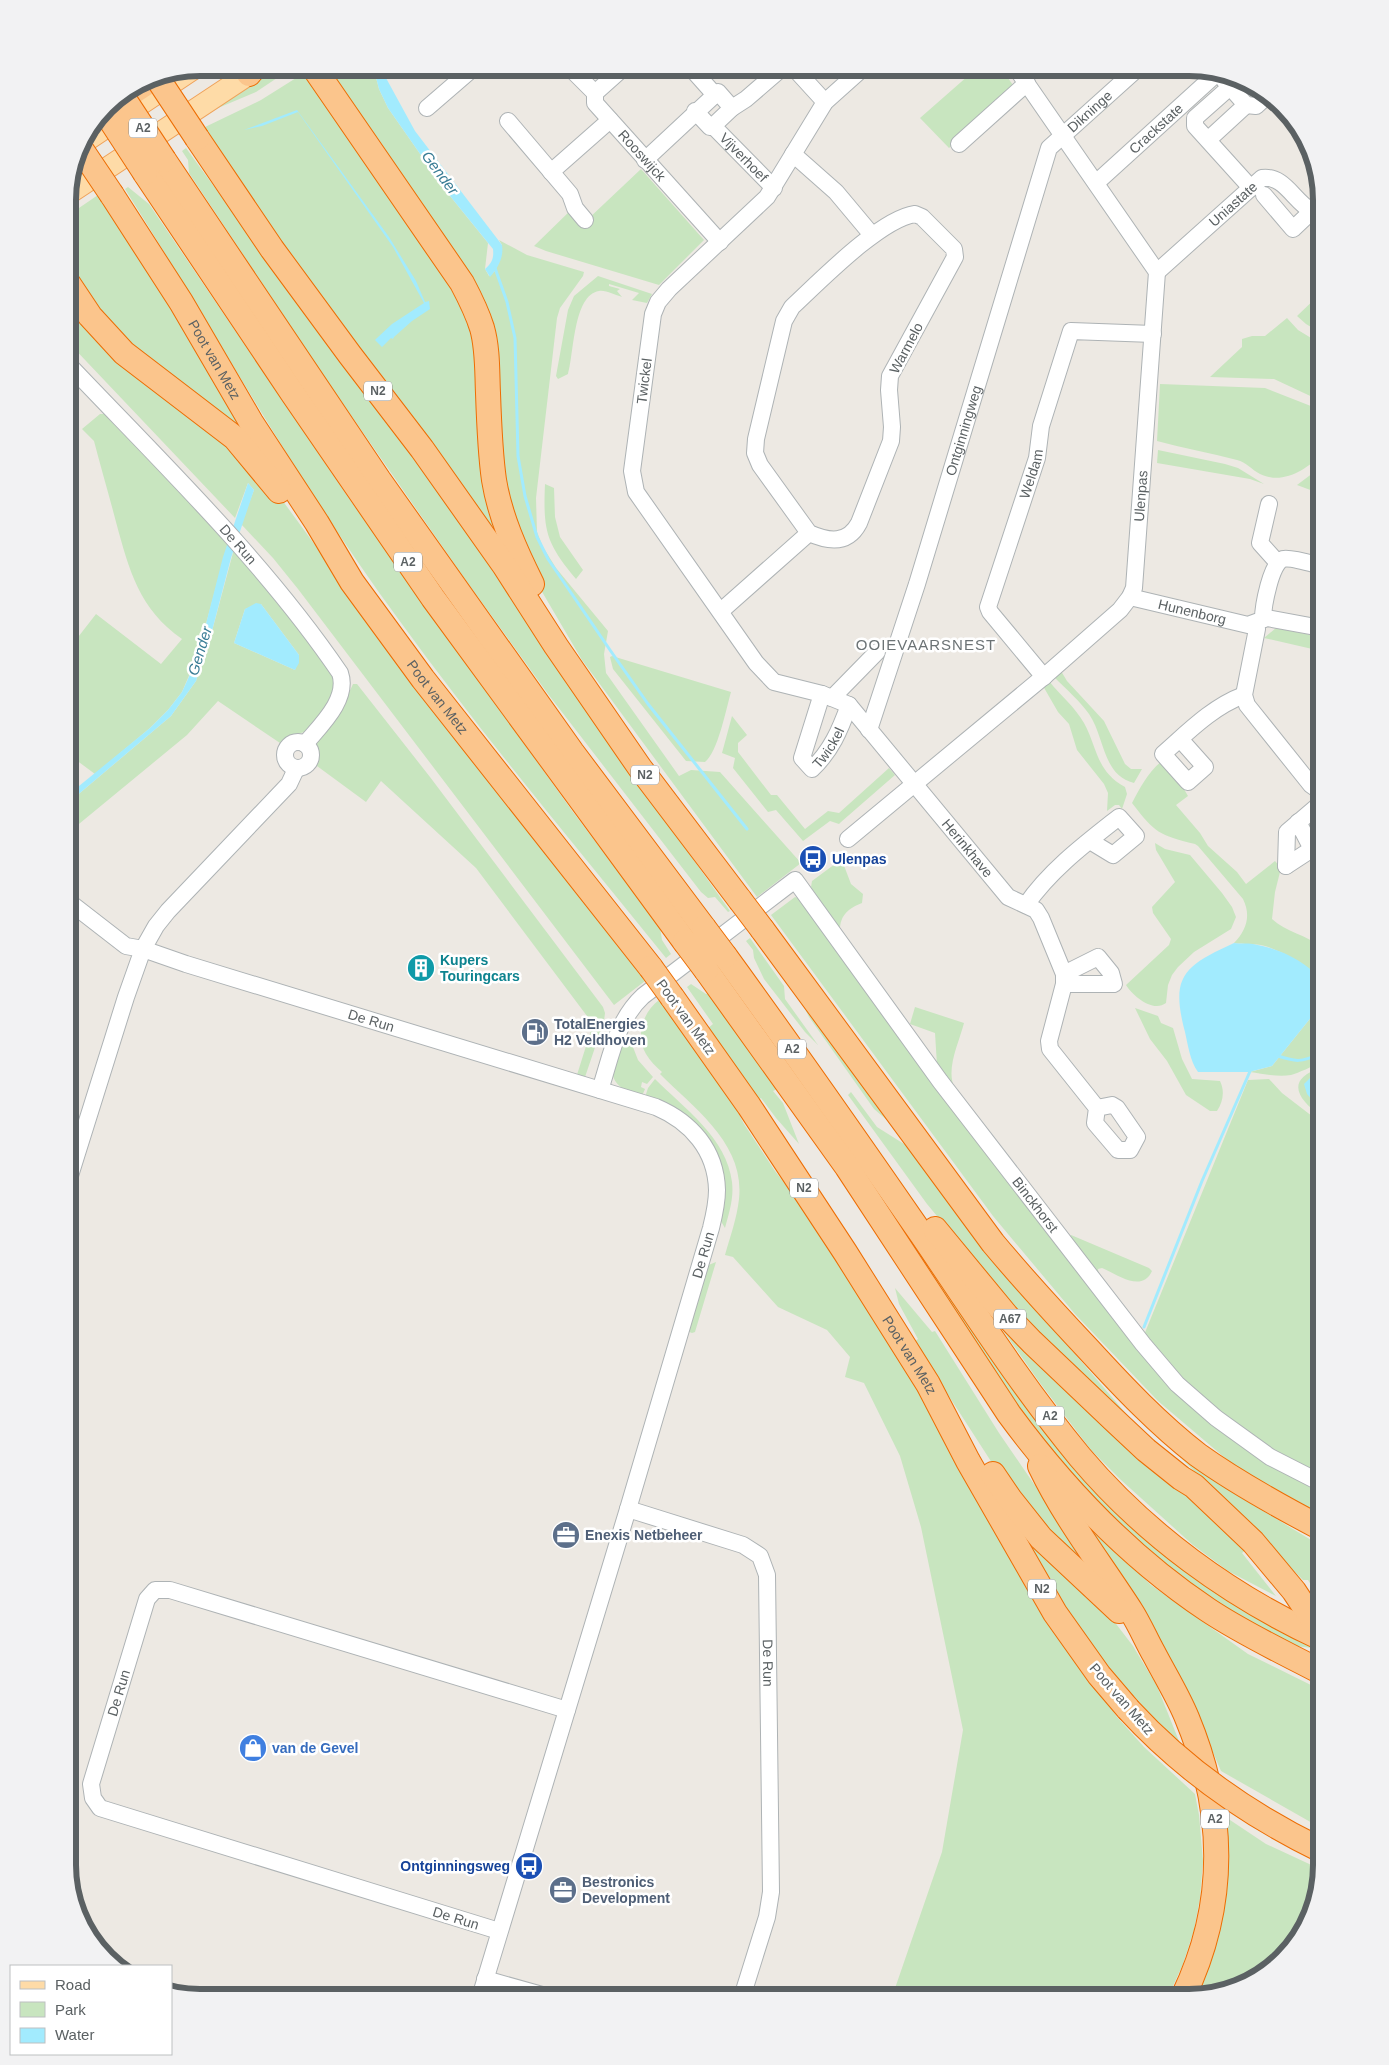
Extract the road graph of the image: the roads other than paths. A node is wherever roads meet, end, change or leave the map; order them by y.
1 (244, 77) edge
2 (320, 77) edge
3 (463, 77) edge
4 (579, 77) edge
5 (613, 77) edge
6 (699, 77) edge
7 (772, 77) edge
8 (802, 77) edge
9 (853, 77) edge
10 (1023, 77) edge
11 (1128, 77) edge
12 (179, 79) edge
13 (1211, 79) edge
14 (1224, 82) edge
15 (1226, 82) edge
16 (161, 83) edge
17 (1027, 83) junction
18 (595, 93) junction
19 (715, 95) junction
20 (1262, 100) edge
21 (125, 102) edge
22 (825, 102) junction
23 (1246, 105) junction
24 (427, 108) dead end
25 (732, 108) junction
26 (696, 112) junction
27 (108, 117) edge
28 (610, 120) junction
29 (508, 121) dead end
30 (712, 126) junction
31 (95, 135) edge
32 (1063, 136) junction
33 (1208, 140) junction
34 (959, 144) dead end
35 (86, 154) edge
36 (793, 154) junction
37 (645, 160) junction
38 (155, 166) junction
39 (551, 172) junction
40 (1096, 183) junction
41 (77, 188) edge
42 (774, 188) junction
43 (1257, 192) junction
44 (1313, 208) edge
45 (1313, 212) edge
46 (585, 220) dead end
47 (872, 235) junction
48 (720, 242) junction
49 (1157, 272) junction
50 (77, 296) edge
51 (1152, 334) junction
52 (77, 373) edge
53 (1270, 504) dead end
54 (810, 533) junction
55 (1277, 562) junction
56 (1313, 564) edge
57 (352, 582) junction
58 (1130, 597) junction
59 (721, 611) junction
60 (1259, 621) junction
61 (1313, 626) edge
62 (556, 646) junction
63 (876, 652) dead end
64 (1044, 677) junction
65 (827, 696) junction
66 (1244, 696) junction
67 (848, 705) junction
68 (869, 730) junction
69 (1180, 739) dead end
70 (914, 784) junction
71 (1313, 784) edge
72 (1313, 810) edge
73 (1298, 822) dead end
74 (848, 838) dead end
75 (1090, 841) dead end
76 (1026, 906) junction
77 (77, 907) edge
78 (143, 949) junction
79 (658, 985) junction
80 (600, 1090) junction
81 (1097, 1108) dead end
82 (857, 1143) junction
83 (76, 1155) edge
84 (1029, 1286) junction
85 (928, 1384) junction
86 (1025, 1435) junction
87 (1313, 1479) edge
88 (1194, 1486) junction
89 (628, 1509) junction
90 (1313, 1523) edge
91 (1313, 1628) edge
92 (1313, 1632) edge
93 (1151, 1649) junction
94 (1313, 1667) edge
95 (567, 1710) junction
96 (1313, 1845) edge
97 (499, 1931) junction
98 (485, 1979) junction
99 (482, 1988) edge
100 (518, 1988) edge
101 (745, 1989) edge
102 (1187, 1989) edge

1 - 41 main road
2 - 62 highway, N2
3 - 24 street
4 - 18 street
5 - 18 street
6 - 19 street
7 - 25 street, Vijverhoef
8 - 22 street
9 - 22 street, Twickel
10 - 17 street
11 - 32 street, Dikninge
12 - 31 main road
13 - 40 street, Crackstate
14 - 33 street, Crackstate
15 - 23 street, Crackstate
16 - 62 highway, N2, bridge
17 - 32 street
17 - 34 street
18 - 28 street, Rooswijck
19 - 25 street
19 - 26 street
20 - 23 street
21 - 38 highway, A2, bridge
22 - 36 street, Twickel
23 - 33 street
25 - 30 street, Vijverhoef
26 - 30 street, Vijverhoef
26 - 37 street
27 - 38 highway, A2, bridge
28 - 37 street, Rooswijck
28 - 39 street
29 - 39 street
30 - 42 street, Vijverhoef
32 - 40 street
32 - 68 street, Ontginningweg
33 - 43 street, Crackstate
35 - 57 highway, Poot van Metz / N2, bridge
36 - 42 street, Twickel
36 - 47 street
37 - 48 street, Rooswijck
38 - 82 highway, A2, bridge
38 - 86 highway, A2, bridge
39 - 46 street
40 - 49 street
42 - 48 street, Twickel
43 - 44 street, Uniastate
43 - 45 street, Uniastate
43 - 49 street, Uniastate
47 - 54 street, Warmelo
47 - 54 street, Warmelo
48 - 59 street, Twickel
49 - 51 street, Ulenpas
50 - 57 highway, N2
51 - 58 street, Ulenpas
51 - 64 street, Weldam
52 - 78 street, De Run
53 - 55 street
54 - 59 street
55 - 56 street
55 - 60 street
57 - 79 highway, Poot van Metz / N2
58 - 60 street, Hunenborg
58 - 64 street, Ulenpas
59 - 65 street, Twickel
60 - 61 street, Hunenborg
60 - 66 street
62 - 84 highway, N2, bridge
63 - 65 street
64 - 70 street, Ulenpas
65 - 67 street, Twickel
65 - 67 street, Twickel
66 - 69 street
66 - 71 street
67 - 68 street, Twickel
68 - 70 street, Twickel
70 - 74 street, Ulenpas
70 - 76 street, Herinkhave
72 - 73 street
75 - 76 street
76 - 81 street, Herinkhave
77 - 78 street, De Run
78 - 80 street, De Run
78 - 83 street, De Run
79 - 80 street
79 - 85 highway, Poot van Metz / N2
79 - 87 street, Binckhorst
80 - 89 street, De Run
82 - 88 highway, A67
82 - 92 highway, A2
84 - 88 highway, A67
84 - 90 highway, N2
85 - 93 highway, N2
85 - 96 highway, Poot van Metz / N2, bridge
86 - 93 highway, A2
86 - 94 highway, A2
88 - 91 highway, A67
89 - 95 street, De Run
89 - 101 street, De Run
93 - 102 highway, A2
95 - 97 street, De Run
95 - 97 street, De Run
97 - 98 street, De Run
98 - 99 street, De Run
98 - 100 street

